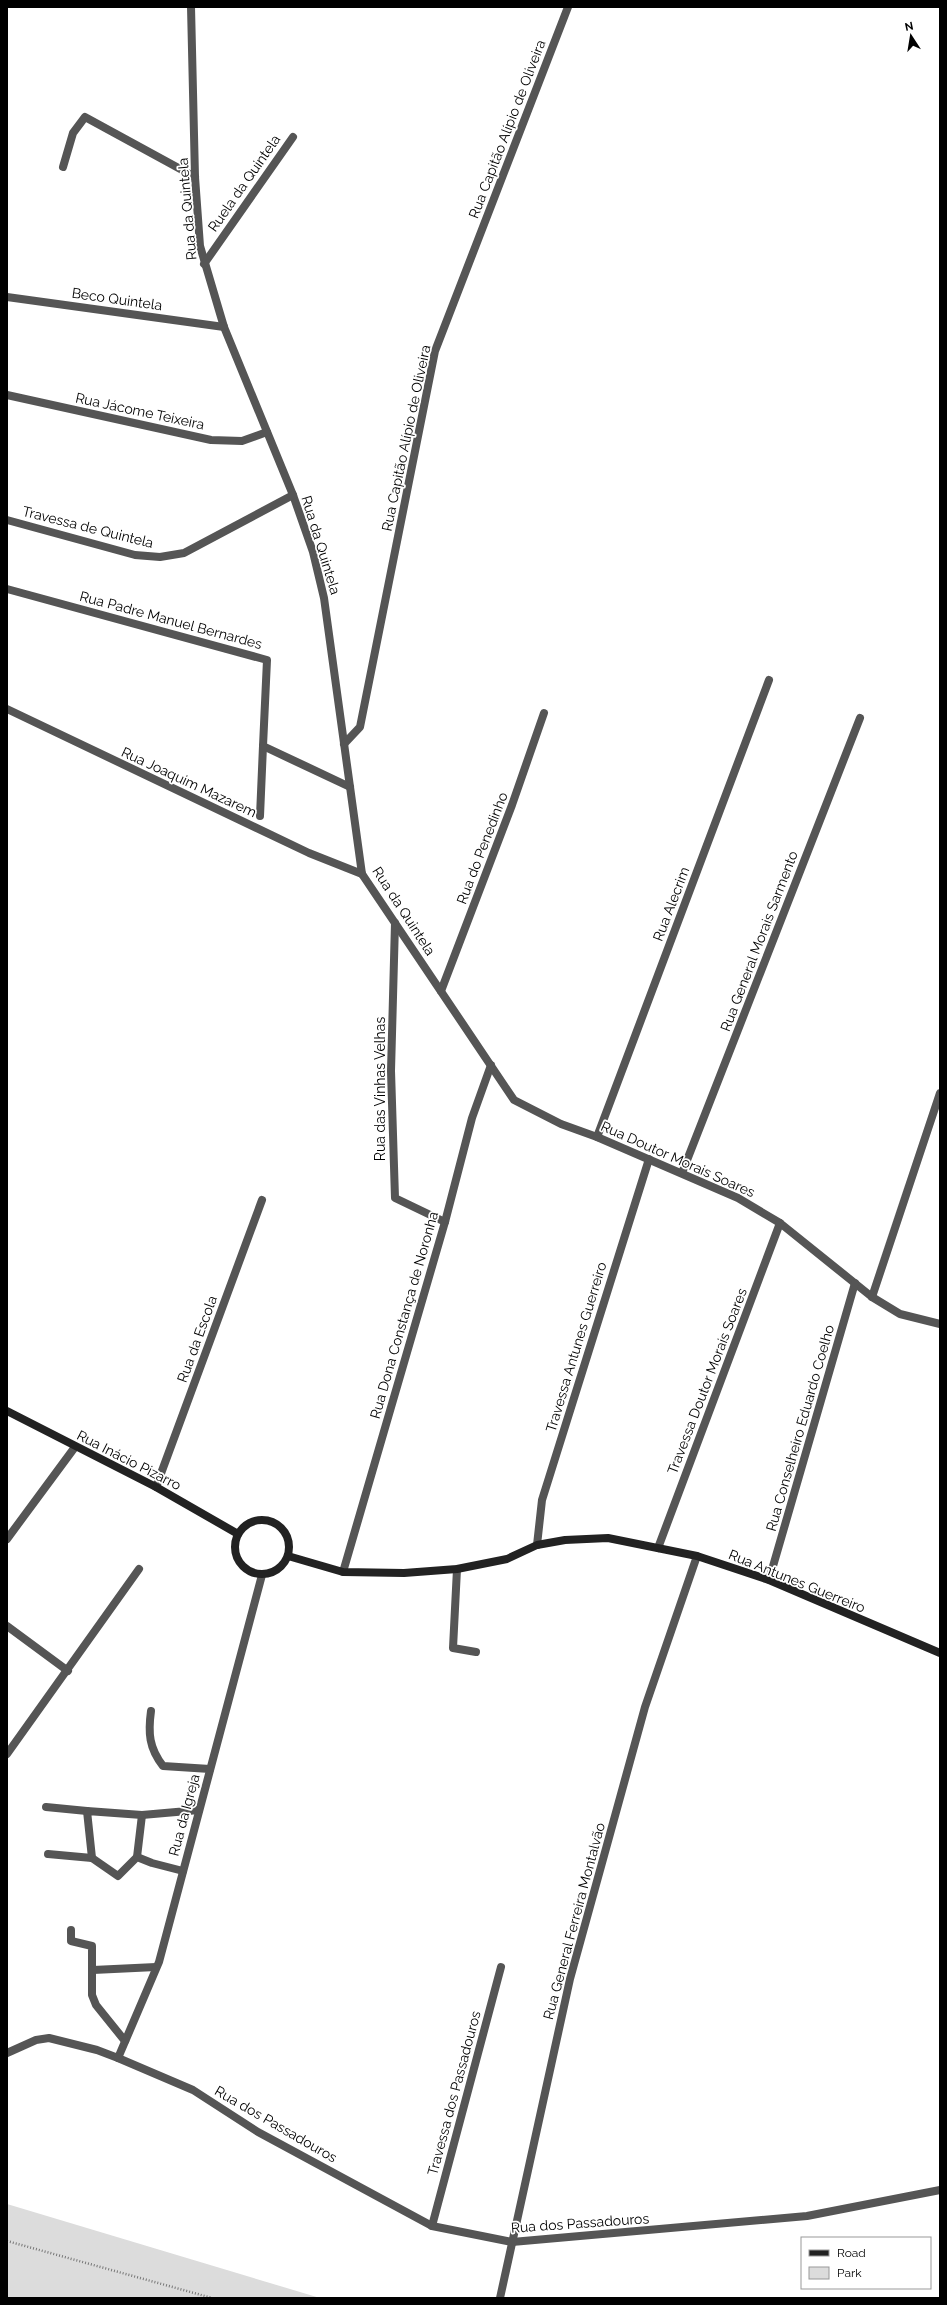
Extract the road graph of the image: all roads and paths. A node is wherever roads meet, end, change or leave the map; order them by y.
1 (191, 7) edge
2 (568, 7) edge
3 (293, 136) dead end
4 (63, 168) dead end
5 (195, 177) junction
6 (204, 264) junction
7 (7, 297) edge
8 (224, 327) junction
9 (7, 395) edge
10 (267, 432) junction
11 (293, 495) junction
12 (7, 520) edge
13 (7, 589) edge
14 (769, 680) dead end
15 (7, 710) edge
16 (544, 713) dead end
17 (860, 718) dead end
18 (344, 744) junction
19 (263, 746) junction
20 (350, 787) junction
21 (260, 816) dead end
22 (362, 874) junction
23 (395, 923) junction
24 (441, 991) junction
25 (491, 1065) junction
26 (940, 1093) edge
27 (597, 1137) junction
28 (649, 1159) junction
29 (682, 1173) junction
30 (262, 1200) dead end
31 (445, 1222) junction
32 (780, 1223) junction
33 (855, 1283) junction
34 (872, 1297) junction
35 (940, 1324) edge
36 (7, 1411) edge
37 (75, 1447) junction
38 (156, 1487) junction
39 (238, 1534) junction
40 (7, 1539) edge
41 (537, 1545) junction
42 (658, 1548) junction
43 (288, 1556) junction
44 (697, 1556) junction
45 (139, 1569) dead end
46 (457, 1569) junction
47 (343, 1572) junction
48 (262, 1575) junction
49 (769, 1580) junction
50 (7, 1626) edge
51 (476, 1652) dead end
52 (940, 1653) edge
53 (68, 1671) junction
54 (152, 1711) dead end
55 (7, 1754) edge
56 (210, 1769) junction
57 (46, 1807) dead end
58 (199, 1810) junction
59 (87, 1811) junction
60 (142, 1815) junction
61 (48, 1854) dead end
62 (137, 1857) junction
63 (92, 1858) junction
64 (183, 1871) junction
65 (71, 1930) dead end
66 (156, 1967) junction
67 (501, 1967) dead end
68 (93, 1970) junction
69 (125, 2041) junction
70 (7, 2053) edge
71 (118, 2058) junction
72 (940, 2190) edge
73 (432, 2226) junction
74 (7, 2241) edge
75 (512, 2242) junction
76 (212, 2298) edge
77 (500, 2298) edge

1 - 5 street, Rua da Quintela
2 - 18 street, Rua Capitão Alípio de Oliveira
3 - 6 street, Ruela da Quintela
4 - 5 street
5 - 6 street, Rua da Quintela
6 - 8 street, Rua da Quintela
7 - 8 street, Beco Quintela
8 - 10 street, Rua da Quintela
9 - 10 street, Rua Jácome Teixeira
10 - 11 street, Rua da Quintela
11 - 12 street, Travessa de Quintela
11 - 18 street, Rua da Quintela
13 - 19 street, Rua Padre Manuel Bernardes
14 - 27 street, Rua Alecrim
15 - 22 street, Rua Joaquim Mazarem
16 - 24 street, Rua do Penedinho
17 - 29 street, Rua General Morais Sarmento
18 - 20 street, Rua da Quintela
19 - 20 street
19 - 21 street
20 - 22 street, Rua da Quintela
22 - 23 street, Rua da Quintela
23 - 24 street, Rua da Quintela
23 - 31 street, Rua das Vinhas Velhas
24 - 25 street, Rua da Quintela
25 - 27 street, Rua Doutor Morais Soares
25 - 31 street, Rua Dona Constança de Noronha
26 - 34 street
27 - 28 street, Rua Doutor Morais Soares
28 - 29 street, Rua Doutor Morais Soares
28 - 41 street, Travessa Antunes Guerreiro
29 - 32 street, Rua Doutor Morais Soares
30 - 38 street, Rua da Escola
31 - 47 street, Rua Dona Constança de Noronha
32 - 33 street, Rua Doutor Morais Soares
32 - 42 street, Travessa Doutor Morais Soares
33 - 34 street, Rua Doutor Morais Soares
33 - 49 street, Rua Conselheiro Eduardo Coelho
34 - 35 street, Rua Doutor Morais Soares
36 - 37 main road, Rua Inácio Pizarro
37 - 38 main road, Rua Inácio Pizarro
37 - 40 street
38 - 39 main road, Rua Inácio Pizarro
39 - 43 main road
39 - 48 main road
41 - 42 main road, Rua Antunes Guerreiro
41 - 46 main road, Rua Antunes Guerreiro
42 - 44 main road, Rua Antunes Guerreiro
43 - 47 main road, Rua Antunes Guerreiro
43 - 48 main road
44 - 49 main road, Rua Antunes Guerreiro
44 - 75 street, Rua General Ferreira Montalvão
45 - 53 street
46 - 47 main road, Rua Antunes Guerreiro
46 - 51 street
48 - 56 street, Rua da Igreja
49 - 52 main road, Rua Antunes Guerreiro
50 - 53 street
53 - 55 street
54 - 56 street
56 - 58 street, Rua da Igreja
57 - 59 street
58 - 60 street
58 - 64 street, Rua da Igreja
59 - 60 street
59 - 63 street
60 - 62 street
61 - 63 street
62 - 63 street
62 - 64 street
64 - 66 street, Rua da Igreja
65 - 68 street
66 - 68 street
66 - 69 street, Rua da Igreja
67 - 73 street, Travessa dos Passadouros
68 - 69 street
69 - 71 street, Rua da Igreja
70 - 71 street, Rua dos Passadouros
71 - 73 street, Rua dos Passadouros
72 - 75 street, Rua dos Passadouros
73 - 75 street, Rua dos Passadouros
74 - 76 path
75 - 77 street, Rua General Ferreira Montalvão

